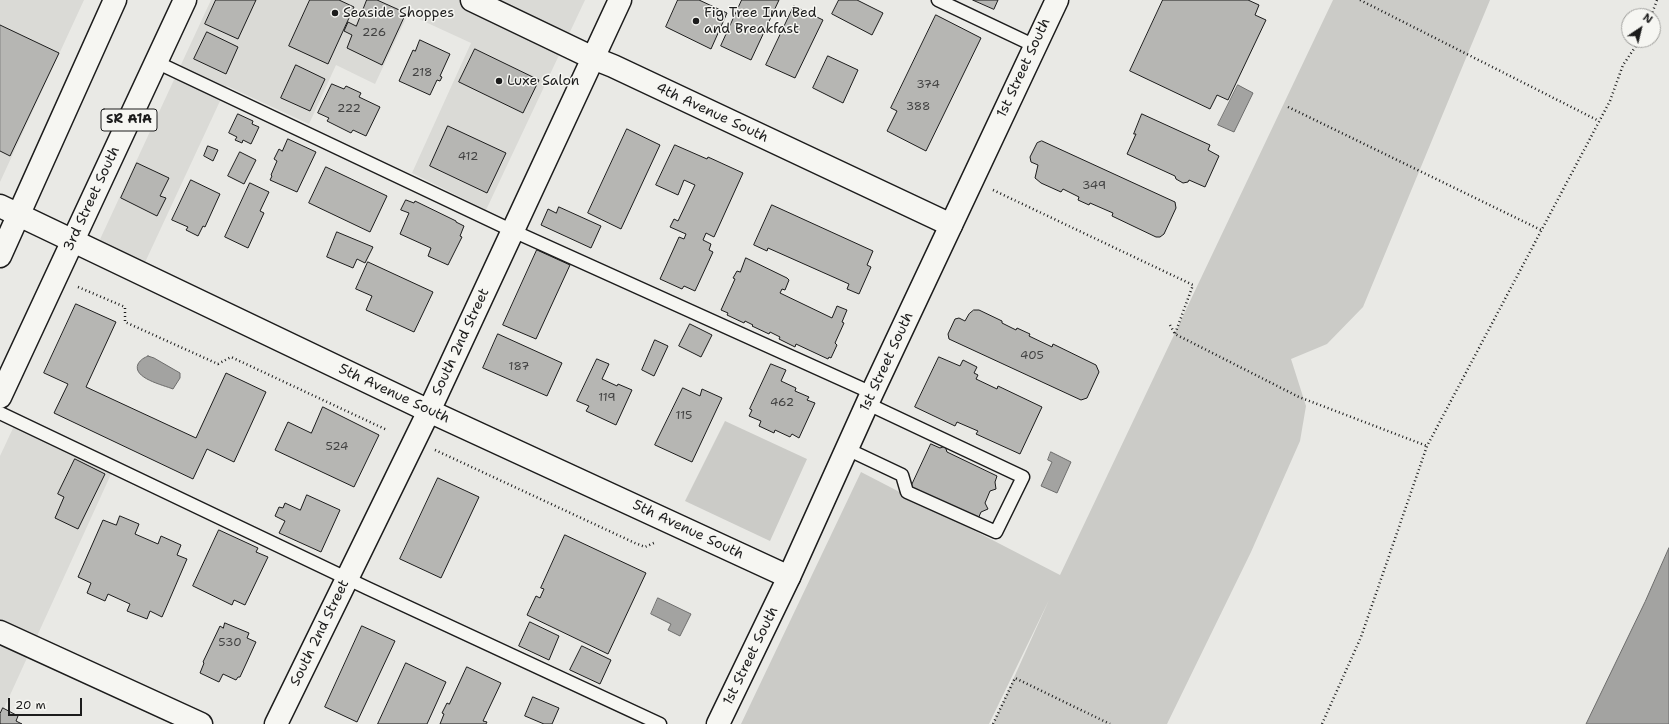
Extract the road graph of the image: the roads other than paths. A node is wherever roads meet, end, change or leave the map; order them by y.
1 (115, 0) edge
2 (185, 0) edge
3 (472, 0) edge
4 (620, 0) edge
5 (938, 0) edge
6 (1057, 0) edge
7 (1035, 46) junction
8 (593, 58) junction
9 (156, 62) junction
10 (10, 210) edge
11 (951, 225) junction
12 (513, 231) junction
13 (73, 240) junction
14 (0, 256) edge
15 (0, 397) edge
16 (870, 398) junction
17 (429, 411) junction
18 (0, 413) edge
19 (847, 449) junction
20 (789, 577) junction
21 (347, 578) junction
22 (0, 632) edge
23 (201, 724) edge
24 (276, 724) edge
25 (660, 724) edge
26 (718, 724) edge

1 - 10 street
2 - 9 street, 3rd Street South / SR A1A
3 - 8 street, 4th Avenue South
4 - 8 street, South 2nd Street
5 - 7 lane
6 - 7 street, 1st Street South
7 - 11 street, 1st Street South
8 - 11 street, 4th Avenue South
8 - 12 street, South 2nd Street
9 - 12 lane
9 - 13 street, 3rd Street South / SR A1A
10 - 13 street, 5th Avenue South
10 - 14 street
11 - 16 street, 1st Street South
12 - 16 lane
12 - 17 street, South 2nd Street
13 - 15 street, 3rd Street South / SR A1A
13 - 17 street, 5th Avenue South
16 - 19 street, 1st Street South
16 - 19 lane
17 - 20 street, 5th Avenue South
17 - 21 street, South 2nd Street
18 - 21 lane
19 - 20 street, 1st Street South
20 - 26 street, 1st Street South
21 - 24 street, South 2nd Street
21 - 25 lane
22 - 23 street

